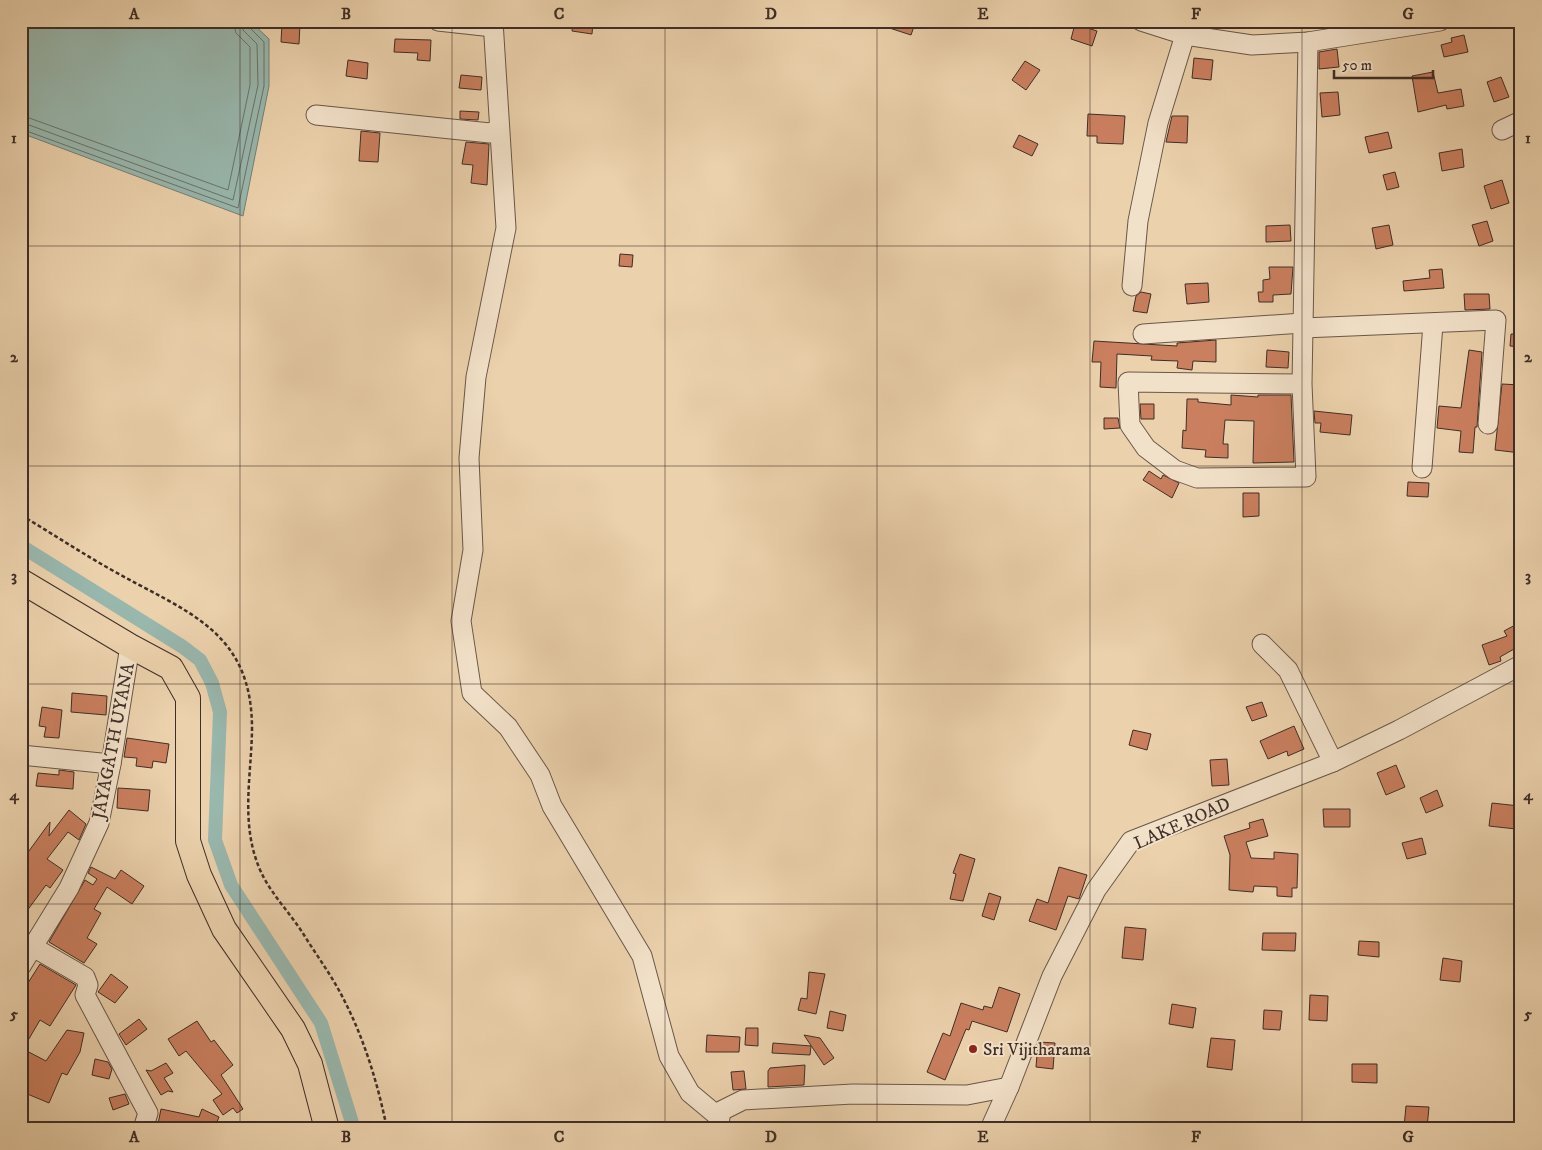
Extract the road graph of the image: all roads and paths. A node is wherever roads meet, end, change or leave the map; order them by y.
1 (438, 21) edge
2 (1141, 21) edge
3 (1440, 21) edge
4 (493, 24) edge
5 (1185, 35) junction
6 (1308, 42) junction
7 (316, 115) dead end
8 (1521, 121) edge
9 (499, 129) junction
10 (1502, 130) dead end
11 (1132, 286) dead end
12 (1433, 324) junction
13 (1303, 325) junction
14 (1143, 334) dead end
15 (1302, 384) junction
16 (1488, 424) dead end
17 (1422, 468) dead end
18 (21, 515) edge
19 (21, 581) edge
20 (1262, 644) dead end
21 (130, 646) junction
22 (1521, 664) edge
23 (21, 755) edge
24 (1334, 762) junction
25 (111, 764) junction
26 (33, 947) junction
27 (21, 966) edge
28 (1009, 1087) junction
29 (720, 1123) edge
30 (144, 1129) edge
31 (327, 1129) edge
32 (388, 1129) edge
33 (990, 1129) edge

1 - 4 street
2 - 5 street
3 - 6 street
4 - 9 street
5 - 6 street
5 - 11 street
6 - 13 street
7 - 9 street
8 - 10 street
9 - 29 street
12 - 13 street
12 - 16 street
12 - 17 street
13 - 14 street
13 - 15 street
15 - 15 street
18 - 32 path
19 - 21 main road
20 - 24 street
21 - 25 street, JAYAGATH UYANA
21 - 31 main road
22 - 24 street, LAKE ROAD
23 - 25 street
24 - 28 street, LAKE ROAD
25 - 26 street, JAYAGATH UYANA
26 - 27 street, JAYAGATH UYANA
26 - 30 street
28 - 29 street
28 - 33 street, LAKE ROAD

